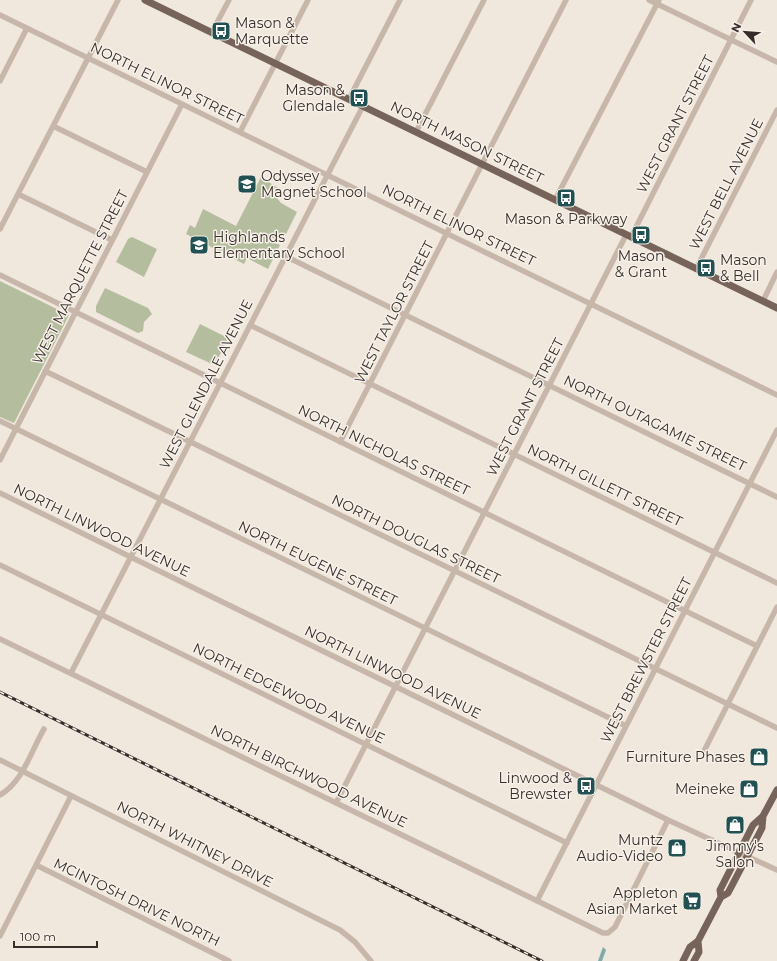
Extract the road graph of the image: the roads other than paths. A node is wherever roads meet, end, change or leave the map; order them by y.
1 (118, 0) edge
2 (145, 0) edge
3 (229, 0) edge
4 (308, 0) edge
5 (400, 0) edge
6 (484, 0) edge
7 (566, 0) edge
8 (649, 0) edge
9 (751, 0) edge
10 (658, 2) edge
11 (0, 15) edge
12 (27, 28) junction
13 (212, 32) junction
14 (731, 40) junction
15 (88, 58) junction
16 (777, 62) edge
17 (276, 63) junction
18 (0, 81) edge
19 (349, 99) junction
20 (182, 104) junction
21 (363, 106) junction
22 (777, 110) edge
23 (53, 126) junction
24 (240, 132) junction
25 (416, 132) junction
26 (482, 164) junction
27 (147, 172) junction
28 (327, 174) junction
29 (18, 194) junction
30 (555, 200) junction
31 (0, 229) edge
32 (447, 234) junction
33 (628, 236) junction
34 (112, 240) junction
35 (285, 256) junction
36 (696, 269) junction
37 (777, 272) edge
38 (0, 275) edge
39 (763, 301) junction
40 (591, 304) junction
41 (777, 308) edge
42 (75, 312) junction
43 (405, 315) junction
44 (250, 325) junction
45 (45, 371) junction
46 (220, 383) junction
47 (370, 383) junction
48 (549, 385) junction
49 (777, 395) edge
50 (0, 421) edge
51 (16, 429) junction
52 (777, 430) edge
53 (190, 442) junction
54 (340, 442) junction
55 (514, 454) junction
56 (0, 460) edge
57 (750, 483) junction
58 (0, 493) edge
59 (777, 497) edge
60 (160, 499) junction
61 (484, 512) junction
62 (715, 552) junction
63 (131, 557) junction
64 (0, 565) edge
65 (454, 570) junction
66 (777, 582) edge
67 (777, 607) edge
68 (685, 611) junction
69 (101, 615) junction
70 (424, 629) junction
71 (0, 639) edge
72 (758, 646) junction
73 (655, 669) junction
74 (71, 673) junction
75 (395, 686) junction
76 (727, 705) junction
77 (626, 726) junction
78 (777, 728) edge
79 (44, 729) dead end
80 (365, 744) junction
81 (704, 751) dead end
82 (0, 760) edge
83 (22, 771) junction
84 (596, 785) junction
85 (777, 790) edge
86 (0, 795) edge
87 (71, 796) junction
88 (336, 803) junction
89 (763, 816) junction
90 (668, 820) junction
91 (567, 843) junction
92 (738, 854) junction
93 (747, 858) junction
94 (36, 865) junction
95 (777, 870) edge
96 (721, 897) junction
97 (537, 901) junction
98 (0, 936) edge
99 (698, 941) junction
100 (685, 960) edge
101 (229, 961) edge
102 (371, 961) edge
103 (694, 961) edge

1 - 15 street
2 - 13 main road, NORTH MASON STREET
3 - 13 street
4 - 17 street
5 - 19 street
6 - 25 street
7 - 26 street, WEST TAYLOR STREET
8 - 10 street
9 - 14 street, WEST GRANT STREET
10 - 14 street
10 - 30 street
11 - 12 street, NORTH ELINOR STREET
12 - 15 street, NORTH ELINOR STREET
12 - 18 street
13 - 17 main road, NORTH MASON STREET
14 - 16 street
14 - 33 street, WEST GRANT STREET
15 - 20 street, NORTH ELINOR STREET
15 - 23 street
17 - 19 main road, NORTH MASON STREET
17 - 24 street
19 - 21 main road, NORTH MASON STREET
20 - 24 street, NORTH ELINOR STREET
20 - 27 street, WEST MARQUETTE STREET
21 - 25 main road, NORTH MASON STREET
21 - 28 street, WEST GLENDALE AVENUE
22 - 36 street, WEST BELL AVENUE
23 - 27 street
23 - 29 street
24 - 28 street, NORTH ELINOR STREET
25 - 26 main road, NORTH MASON STREET
26 - 30 main road, NORTH MASON STREET
26 - 32 street, WEST TAYLOR STREET
27 - 34 street, WEST MARQUETTE STREET
28 - 32 street, NORTH ELINOR STREET
28 - 35 street, WEST GLENDALE AVENUE
29 - 31 street
29 - 34 street
30 - 33 main road, NORTH MASON STREET
32 - 40 street, NORTH ELINOR STREET
32 - 43 street, WEST TAYLOR STREET
33 - 36 main road, NORTH MASON STREET
33 - 40 street, WEST GRANT STREET
34 - 42 street, WEST MARQUETTE STREET
35 - 43 street, NORTH OUTAGAMIE STREET
35 - 44 street, WEST GLENDALE AVENUE
36 - 39 main road, NORTH MASON STREET
37 - 39 street
38 - 42 street, NORTH NICHOLAS STREET
39 - 41 main road, NORTH MASON STREET
40 - 48 street, WEST GRANT STREET
40 - 49 street, NORTH ELINOR STREET
42 - 45 street, WEST MARQUETTE STREET
42 - 46 street, NORTH NICHOLAS STREET
43 - 47 street, WEST TAYLOR STREET
43 - 48 street, NORTH OUTAGAMIE STREET
44 - 46 street, WEST GLENDALE AVENUE
44 - 47 street, NORTH GILLETT STREET
45 - 51 street, WEST MARQUETTE STREET
45 - 53 street, NORTH DOUGLAS STREET
46 - 53 street, WEST GLENDALE AVENUE
46 - 54 street, NORTH NICHOLAS STREET
47 - 54 street, WEST TAYLOR STREET
47 - 55 street, NORTH GILLETT STREET
48 - 55 street, WEST GRANT STREET
48 - 57 street, NORTH OUTAGAMIE STREET
50 - 51 street, NORTH EUGENE STREET
51 - 56 street, WEST MARQUETTE STREET
51 - 60 street, NORTH EUGENE STREET
52 - 57 street, WEST BREWSTER STREET
53 - 60 street, WEST GLENDALE AVENUE
53 - 65 street, NORTH DOUGLAS STREET
54 - 61 street, NORTH NICHOLAS STREET
55 - 61 street, WEST GRANT STREET
55 - 62 street, NORTH GILLETT STREET
57 - 59 street, NORTH OUTAGAMIE STREET
57 - 62 street, WEST BREWSTER STREET
58 - 63 street, NORTH LINWOOD AVENUE
60 - 63 street, WEST GLENDALE AVENUE
60 - 70 street, NORTH EUGENE STREET
61 - 65 street, WEST GRANT STREET
61 - 68 street, NORTH NICHOLAS STREET
62 - 66 street, NORTH GILLETT STREET
62 - 68 street, WEST BREWSTER STREET
63 - 69 street, WEST GLENDALE AVENUE
63 - 75 street, NORTH LINWOOD AVENUE
64 - 69 street, NORTH EDGEWOOD AVENUE
65 - 70 street, WEST GRANT STREET
65 - 73 street, NORTH DOUGLAS STREET
67 - 72 street
68 - 72 street, NORTH NICHOLAS STREET
68 - 73 street, WEST BREWSTER STREET
69 - 74 street, WEST GLENDALE AVENUE
69 - 80 street, NORTH EDGEWOOD AVENUE
70 - 75 street, WEST GRANT STREET
70 - 77 street, NORTH EUGENE STREET
71 - 74 street, NORTH BIRCHWOOD AVENUE
72 - 76 street
73 - 76 street, NORTH DOUGLAS STREET
73 - 77 street, WEST BREWSTER STREET
74 - 88 street, NORTH BIRCHWOOD AVENUE
75 - 80 street, WEST GRANT STREET
75 - 84 street, NORTH LINWOOD AVENUE
76 - 78 street, NORTH DOUGLAS STREET
76 - 81 street
77 - 84 street, WEST BREWSTER STREET
79 - 83 street
80 - 88 street, WEST GRANT STREET
80 - 91 street, NORTH EDGEWOOD AVENUE
82 - 83 street, NORTH WHITNEY DRIVE
83 - 86 street
83 - 87 street, NORTH WHITNEY DRIVE
84 - 90 street, NORTH LINWOOD AVENUE
84 - 91 street, WEST BREWSTER STREET
85 - 89 main road
87 - 94 street
87 - 102 street, NORTH WHITNEY DRIVE
88 - 97 street, NORTH BIRCHWOOD AVENUE
89 - 92 main road
89 - 93 main road
90 - 92 street, NORTH LINWOOD AVENUE
90 - 97 street, NORTH BIRCHWOOD AVENUE
91 - 97 street, WEST BREWSTER STREET
92 - 93 street, NORTH LINWOOD AVENUE
92 - 96 main road
93 - 95 street, NORTH LINWOOD AVENUE
93 - 96 main road
94 - 98 street
94 - 101 street, MCINTOSH DRIVE NORTH
96 - 99 main road
99 - 100 main road
99 - 103 main road

